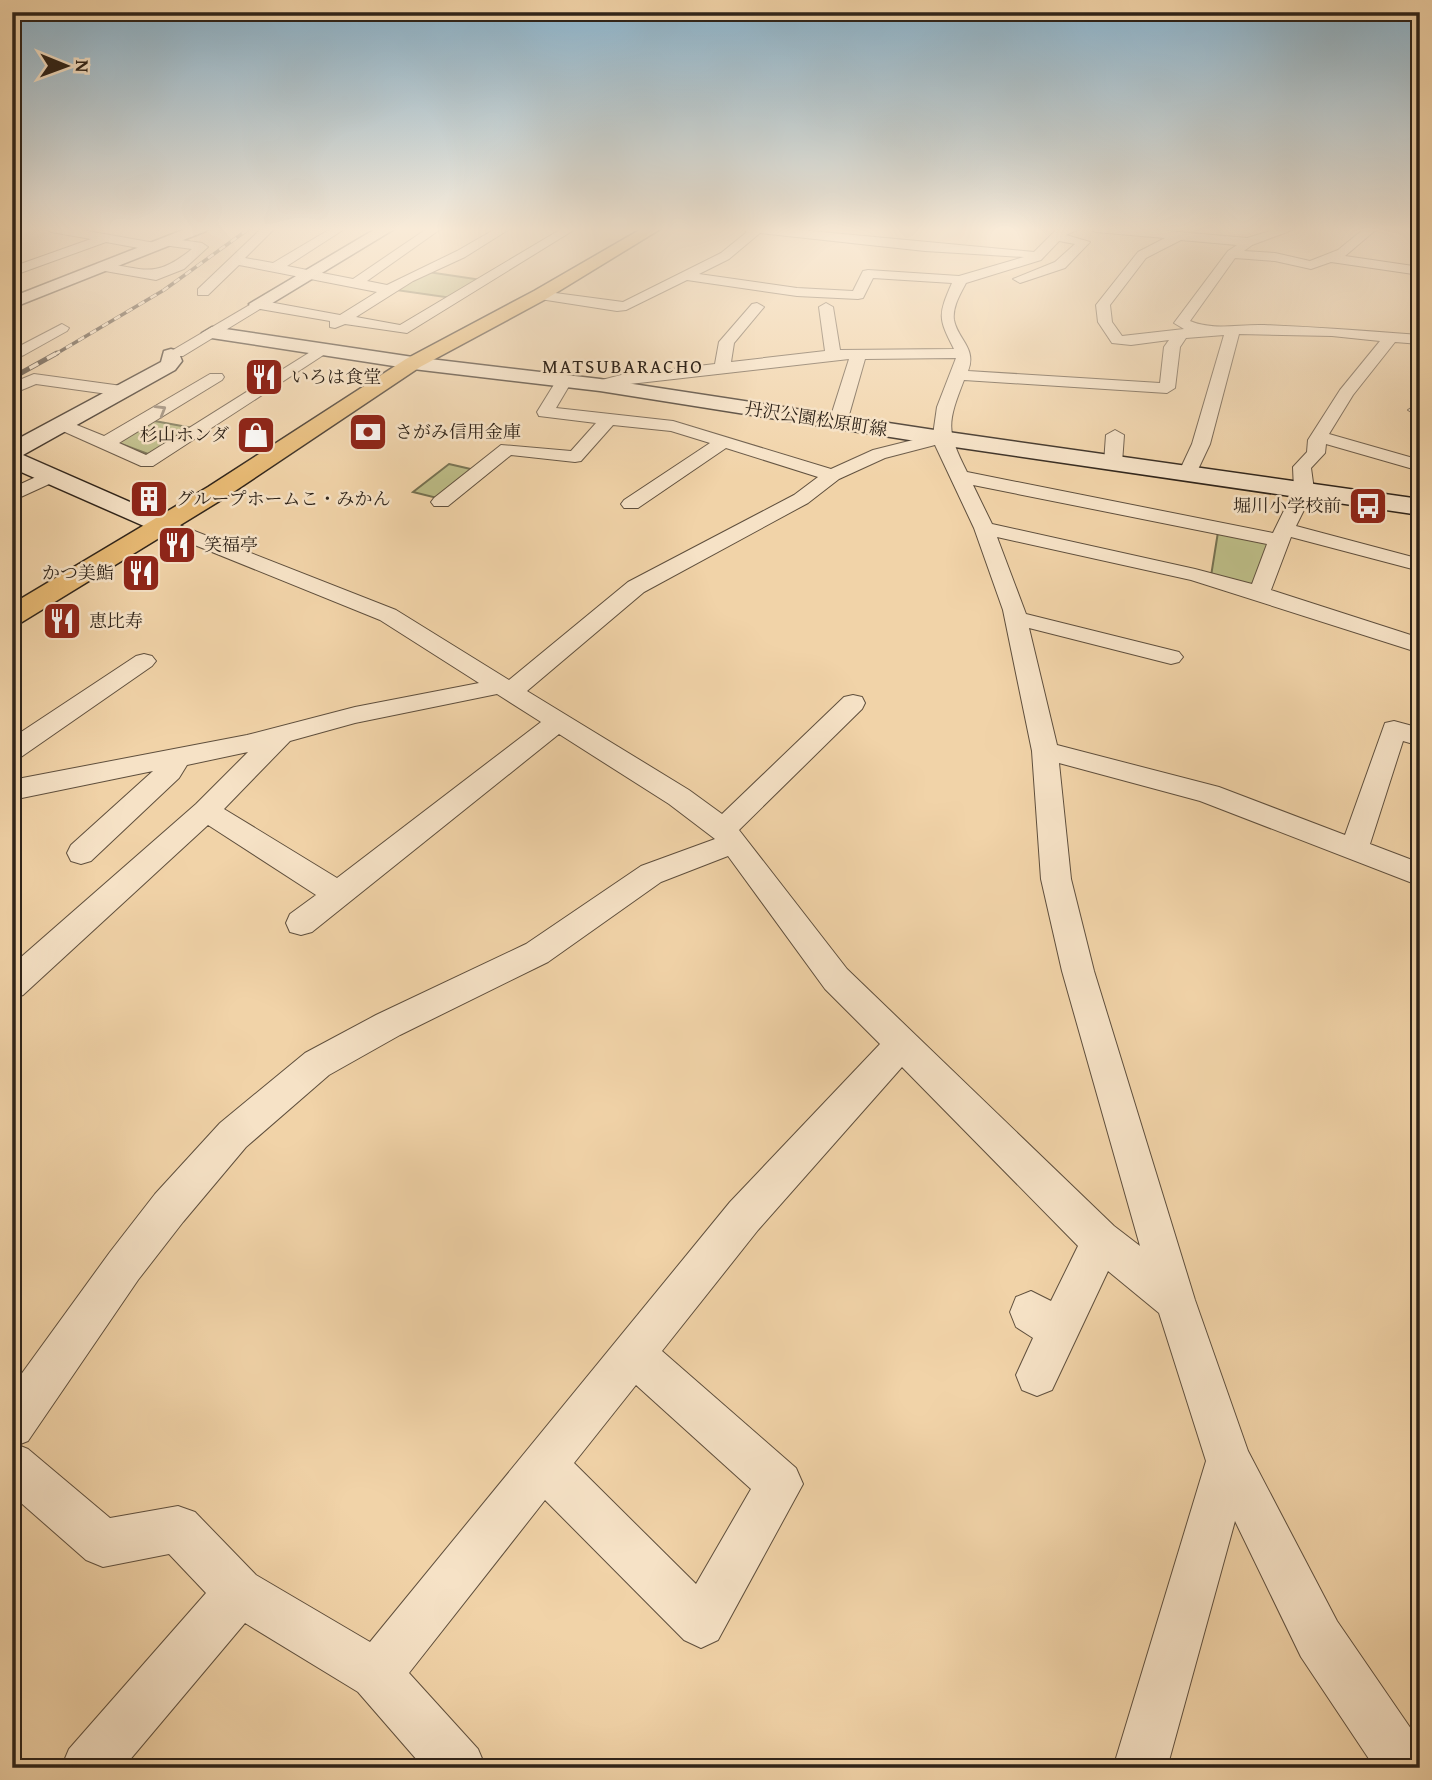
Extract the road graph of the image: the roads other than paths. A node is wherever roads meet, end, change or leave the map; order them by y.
1 (247, 311) edge
2 (298, 311) edge
3 (356, 311) edge
4 (434, 311) edge
5 (510, 311) edge
6 (758, 311) edge
7 (827, 311) edge
8 (947, 311) edge
9 (1103, 311) edge
10 (1190, 311) edge
11 (343, 319) junction
12 (62, 328) dead end
13 (1233, 330) junction
14 (1204, 332) junction
15 (212, 333) junction
16 (1181, 334) junction
17 (1391, 337) junction
18 (1417, 337) edge
19 (300, 346) junction
20 (323, 349) junction
21 (14, 353) edge
22 (964, 353) junction
23 (833, 355) junction
24 (858, 355) junction
25 (413, 363) junction
26 (178, 364) junction
27 (722, 368) junction
28 (960, 375) junction
29 (229, 379) junction
30 (564, 381) junction
31 (267, 385) junction
32 (600, 385) junction
33 (12, 389) edge
34 (122, 391) junction
35 (607, 418) junction
36 (838, 422) junction
37 (62, 424) junction
38 (1382, 432) dead end
39 (1115, 435) dead end
40 (1320, 437) junction
41 (941, 438) junction
42 (723, 442) junction
43 (106, 443) junction
44 (1364, 450) junction
45 (12, 452) edge
46 (12, 459) edge
47 (1114, 463) junction
48 (1420, 466) edge
49 (1187, 474) junction
50 (832, 475) junction
51 (51, 476) junction
52 (958, 476) junction
53 (1304, 490) junction
54 (12, 495) edge
55 (441, 502) dead end
56 (631, 504) dead end
57 (1420, 507) edge
58 (162, 525) junction
59 (984, 528) junction
60 (1281, 535) junction
61 (1420, 565) edge
62 (1259, 593) junction
63 (12, 616) edge
64 (1015, 618) junction
65 (1420, 646) edge
66 (1171, 657) dead end
67 (144, 661) dead end
68 (505, 689) junction
69 (853, 703) dead end
70 (558, 722) junction
71 (282, 733) junction
72 (1420, 737) edge
73 (12, 751) edge
74 (1045, 751) junction
75 (179, 757) junction
76 (12, 790) edge
77 (206, 811) junction
78 (728, 836) junction
79 (1355, 848) junction
80 (81, 853) dead end
81 (1420, 875) edge
82 (337, 893) junction
83 (301, 923) dead end
84 (12, 985) edge
85 (902, 1044) junction
86 (1100, 1240) junction
87 (1175, 1300) junction
88 (632, 1354) junction
89 (1037, 1375) dead end
90 (13, 1432) edge
91 (1229, 1461) junction
92 (544, 1466) junction
93 (239, 1592) junction
94 (376, 1674) junction
95 (88, 1768) edge
96 (459, 1768) edge
97 (1140, 1768) edge
98 (1406, 1768) edge

1 - 15 street
2 - 11 street
3 - 11 street
4 - 11 street
5 - 25 highway
6 - 27 street
7 - 23 street
8 - 22 street
9 - 16 street
10 - 14 street
11 - 19 street
12 - 21 street
13 - 14 street
13 - 17 street
13 - 49 street
14 - 16 street
15 - 19 main road, 丹沢公園松原町線
15 - 26 street
16 - 28 street
17 - 18 street
17 - 40 street
19 - 20 main road, 丹沢公園松原町線
20 - 25 main road, 丹沢公園松原町線
20 - 31 street
22 - 24 street
22 - 28 street
23 - 24 street
23 - 27 street
24 - 36 street
25 - 30 main road, 丹沢公園松原町線
25 - 58 highway
26 - 29 street
26 - 34 main road
27 - 32 street
28 - 41 street
29 - 31 street
43 -> 29 street
30 - 32 main road, 丹沢公園松原町線
30 - 35 street
31 - 43 street
32 - 36 main road, 丹沢公園松原町線
33 - 34 street
34 - 37 main road
35 - 42 street
35 - 55 street
36 - 41 main road, 丹沢公園松原町線
37 - 43 street
37 - 45 main road
38 - 44 street
39 - 47 street
40 - 44 street
40 - 53 street
41 - 47 main road, 丹沢公園松原町線
41 - 50 street
41 - 52 street
42 - 50 street
42 - 56 street
44 - 48 street
46 - 51 main road
47 - 49 main road, 丹沢公園松原町線
49 - 53 main road, 丹沢公園松原町線
50 - 68 street
51 - 54 street
51 - 58 main road
52 - 59 street
52 - 60 street
53 - 57 main road, 丹沢公園松原町線
53 - 60 street
58 - 63 highway
58 - 68 street
59 - 62 street
59 - 64 street
60 - 61 street
60 - 62 street
62 - 65 street
64 - 66 street
64 - 74 street
67 - 73 street
68 - 70 street
68 - 71 street
69 - 78 street
70 - 78 street
70 - 82 street
71 - 75 street
71 - 77 street
72 - 79 street
74 - 79 street
74 - 87 street
75 - 76 street
75 - 80 street
77 - 82 street
77 - 84 street
78 - 85 street
78 - 90 street
79 - 81 street
82 - 83 street
85 - 86 street
85 - 88 street
86 - 87 street
86 - 89 street
87 - 91 street
88 - 92 street
88 - 92 street
90 - 93 street
91 - 97 street
91 - 98 street
92 - 94 street
93 - 94 street
93 - 95 street
94 - 96 street

